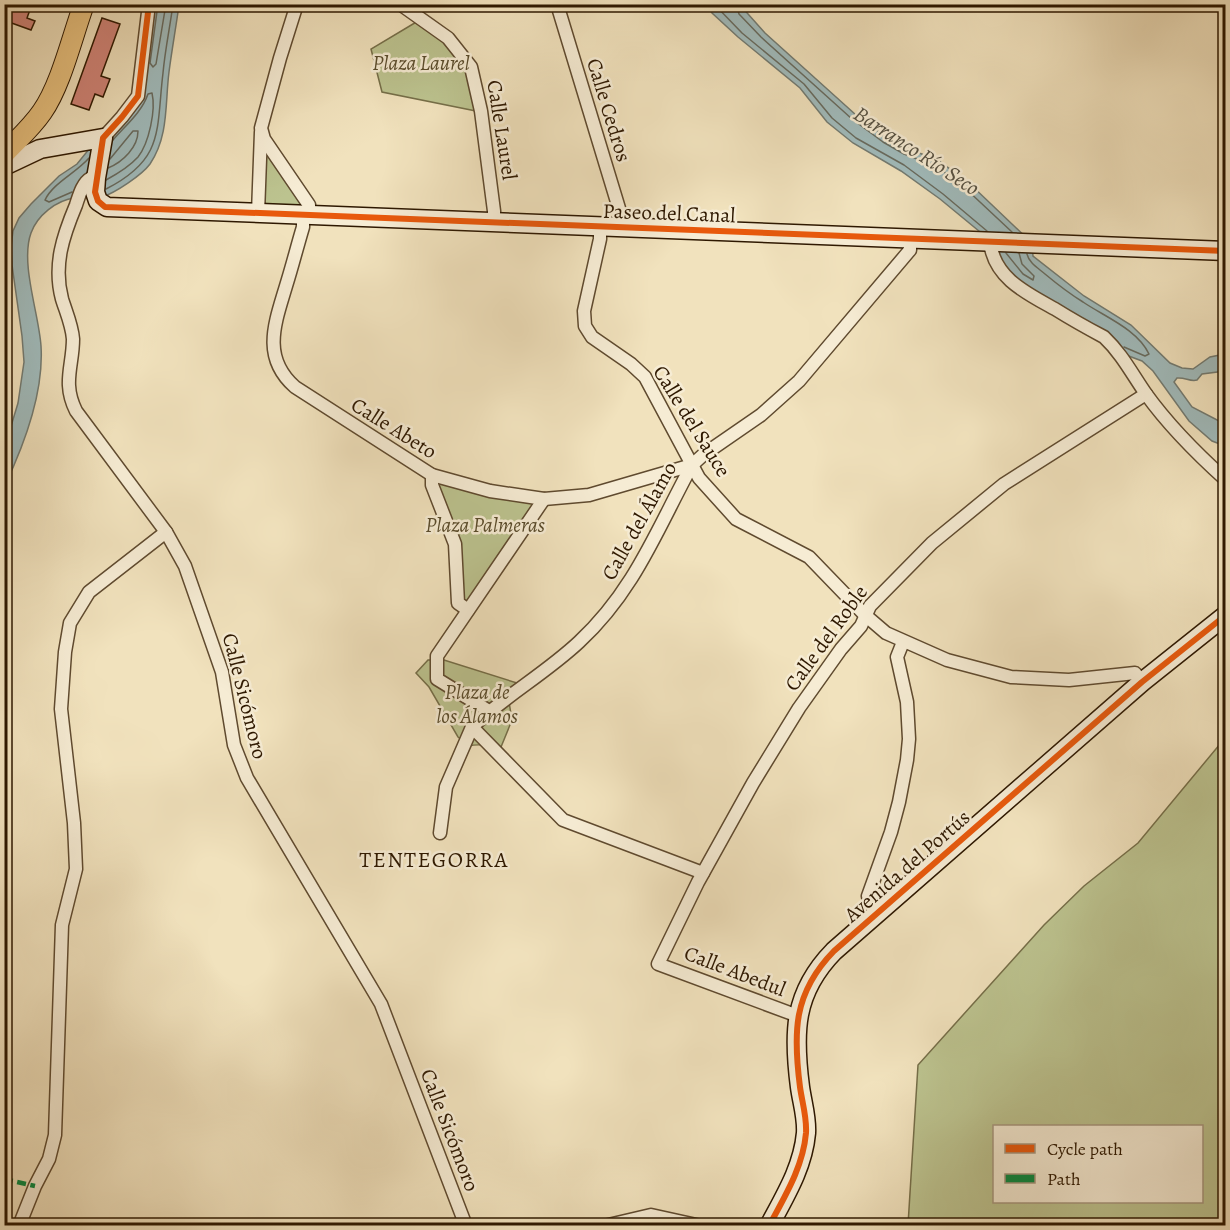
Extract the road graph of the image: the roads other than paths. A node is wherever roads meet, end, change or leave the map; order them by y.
1 (84, 4) edge
2 (149, 4) edge
3 (297, 4) edge
4 (400, 4) edge
5 (557, 4) edge
6 (261, 128) junction
7 (103, 138) junction
8 (4, 154) edge
9 (4, 166) edge
10 (96, 178) junction
11 (258, 213) junction
12 (306, 215) junction
13 (494, 222) junction
14 (600, 226) junction
15 (620, 227) junction
16 (910, 238) junction
17 (990, 242) junction
18 (1226, 250) edge
19 (1146, 394) junction
20 (692, 465) junction
21 (432, 475) junction
22 (1226, 480) edge
23 (544, 500) junction
24 (166, 532) junction
25 (468, 610) junction
26 (865, 615) junction
27 (1226, 615) edge
28 (903, 642) junction
29 (1142, 682) junction
30 (489, 711) junction
31 (472, 727) junction
32 (440, 833) dead end
33 (703, 873) junction
34 (880, 911) junction
35 (658, 963) joint
36 (798, 1016) junction
37 (20, 1226) edge
38 (466, 1226) edge
39 (604, 1226) edge
40 (701, 1226) edge
41 (769, 1226) edge

1 - 8 main road
2 - 7 street
3 - 6 street
4 - 13 street, Calle Laurel
5 - 15 street, Calle Cedros
6 - 11 street
6 - 12 street
7 - 9 street
7 - 10 street
10 - 11 street, Paseo del Canal
10 - 24 street, Calle Sicómoro
11 - 12 street, Paseo del Canal
12 - 13 street, Paseo del Canal
12 - 21 street, Calle Abeto
13 - 14 street, Paseo del Canal
14 - 15 street, Paseo del Canal
14 - 20 street, Calle del Sauce
15 - 16 street, Paseo del Canal
16 - 17 street, Paseo del Canal
16 - 20 street, Calle del Álamo
17 - 18 street, Paseo del Canal
17 - 19 street
19 - 22 street
19 - 26 street, Calle del Roble
20 - 23 street, Calle Abeto
20 - 26 street, Calle del Sauce
20 - 30 street, Calle del Álamo
21 - 23 street, Calle Abeto
21 - 25 street
23 - 25 street
24 - 37 street
24 - 38 street, Calle Sicómoro
25 - 30 street
26 - 28 street, Calle del Sauce
26 - 33 street, Calle del Roble
27 - 29 street, Avenida del Portús
28 - 29 street, Calle del Sauce
28 - 34 street
29 - 34 street, Avenida del Portús
30 - 31 street, Calle del Álamo
31 - 32 street
31 - 33 street
33 - 35 street, Calle del Roble
34 - 36 street, Avenida del Portús
35 - 36 street, Calle Abedul
36 - 41 street, Avenida del Portús
39 - 40 street

